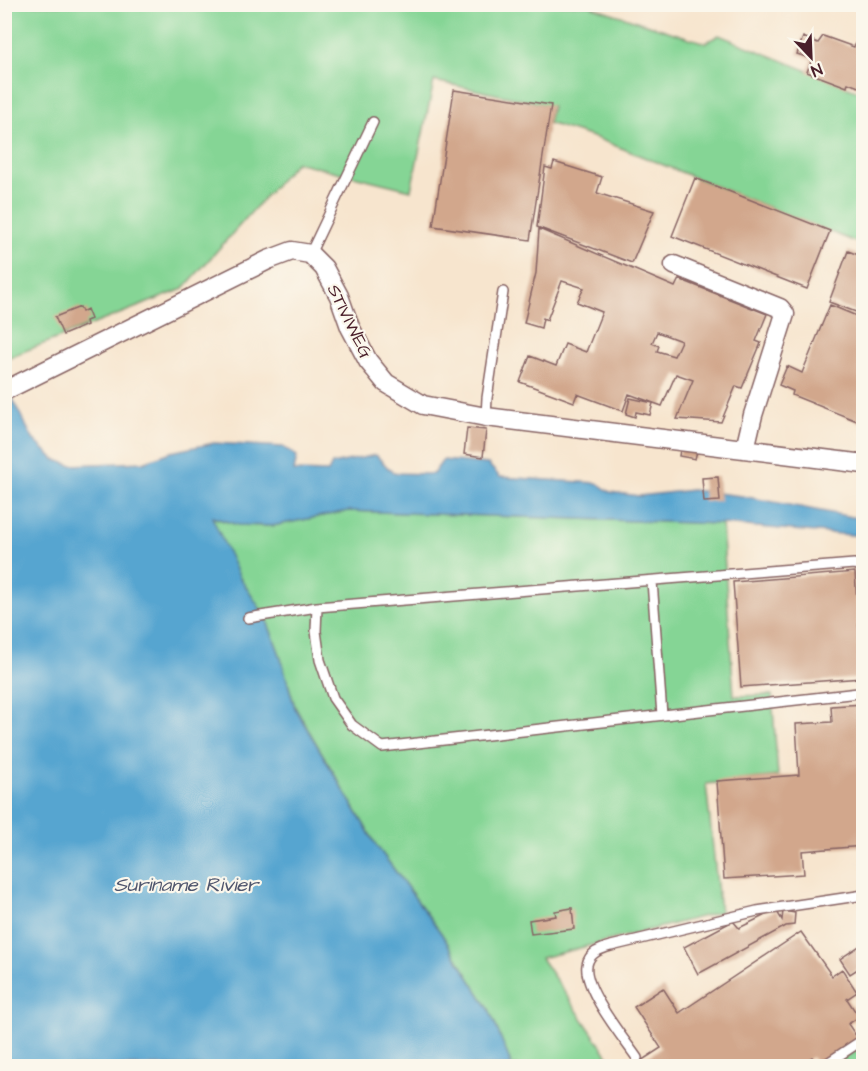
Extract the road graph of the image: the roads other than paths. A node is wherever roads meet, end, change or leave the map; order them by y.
1 (373, 122) dead end
2 (310, 254) junction
3 (674, 266) dead end
4 (503, 292) dead end
5 (4, 391) edge
6 (486, 417) junction
7 (746, 449) junction
8 (864, 464) edge
9 (864, 567) edge
10 (652, 580) junction
11 (317, 608) junction
12 (248, 618) dead end
13 (864, 691) edge
14 (662, 715) junction
15 (864, 895) edge
16 (864, 1039) edge
17 (637, 1058) dead end
18 (823, 1066) edge

1 - 2 lane
2 - 5 street
2 - 6 street, STIVIWEG
3 - 7 street
4 - 6 lane
6 - 7 street, STIVIWEG
7 - 8 street, STIVIWEG
9 - 10 lane
10 - 11 lane
10 - 14 lane
11 - 12 lane
11 - 14 lane
13 - 14 lane
15 - 17 lane
16 - 18 lane

